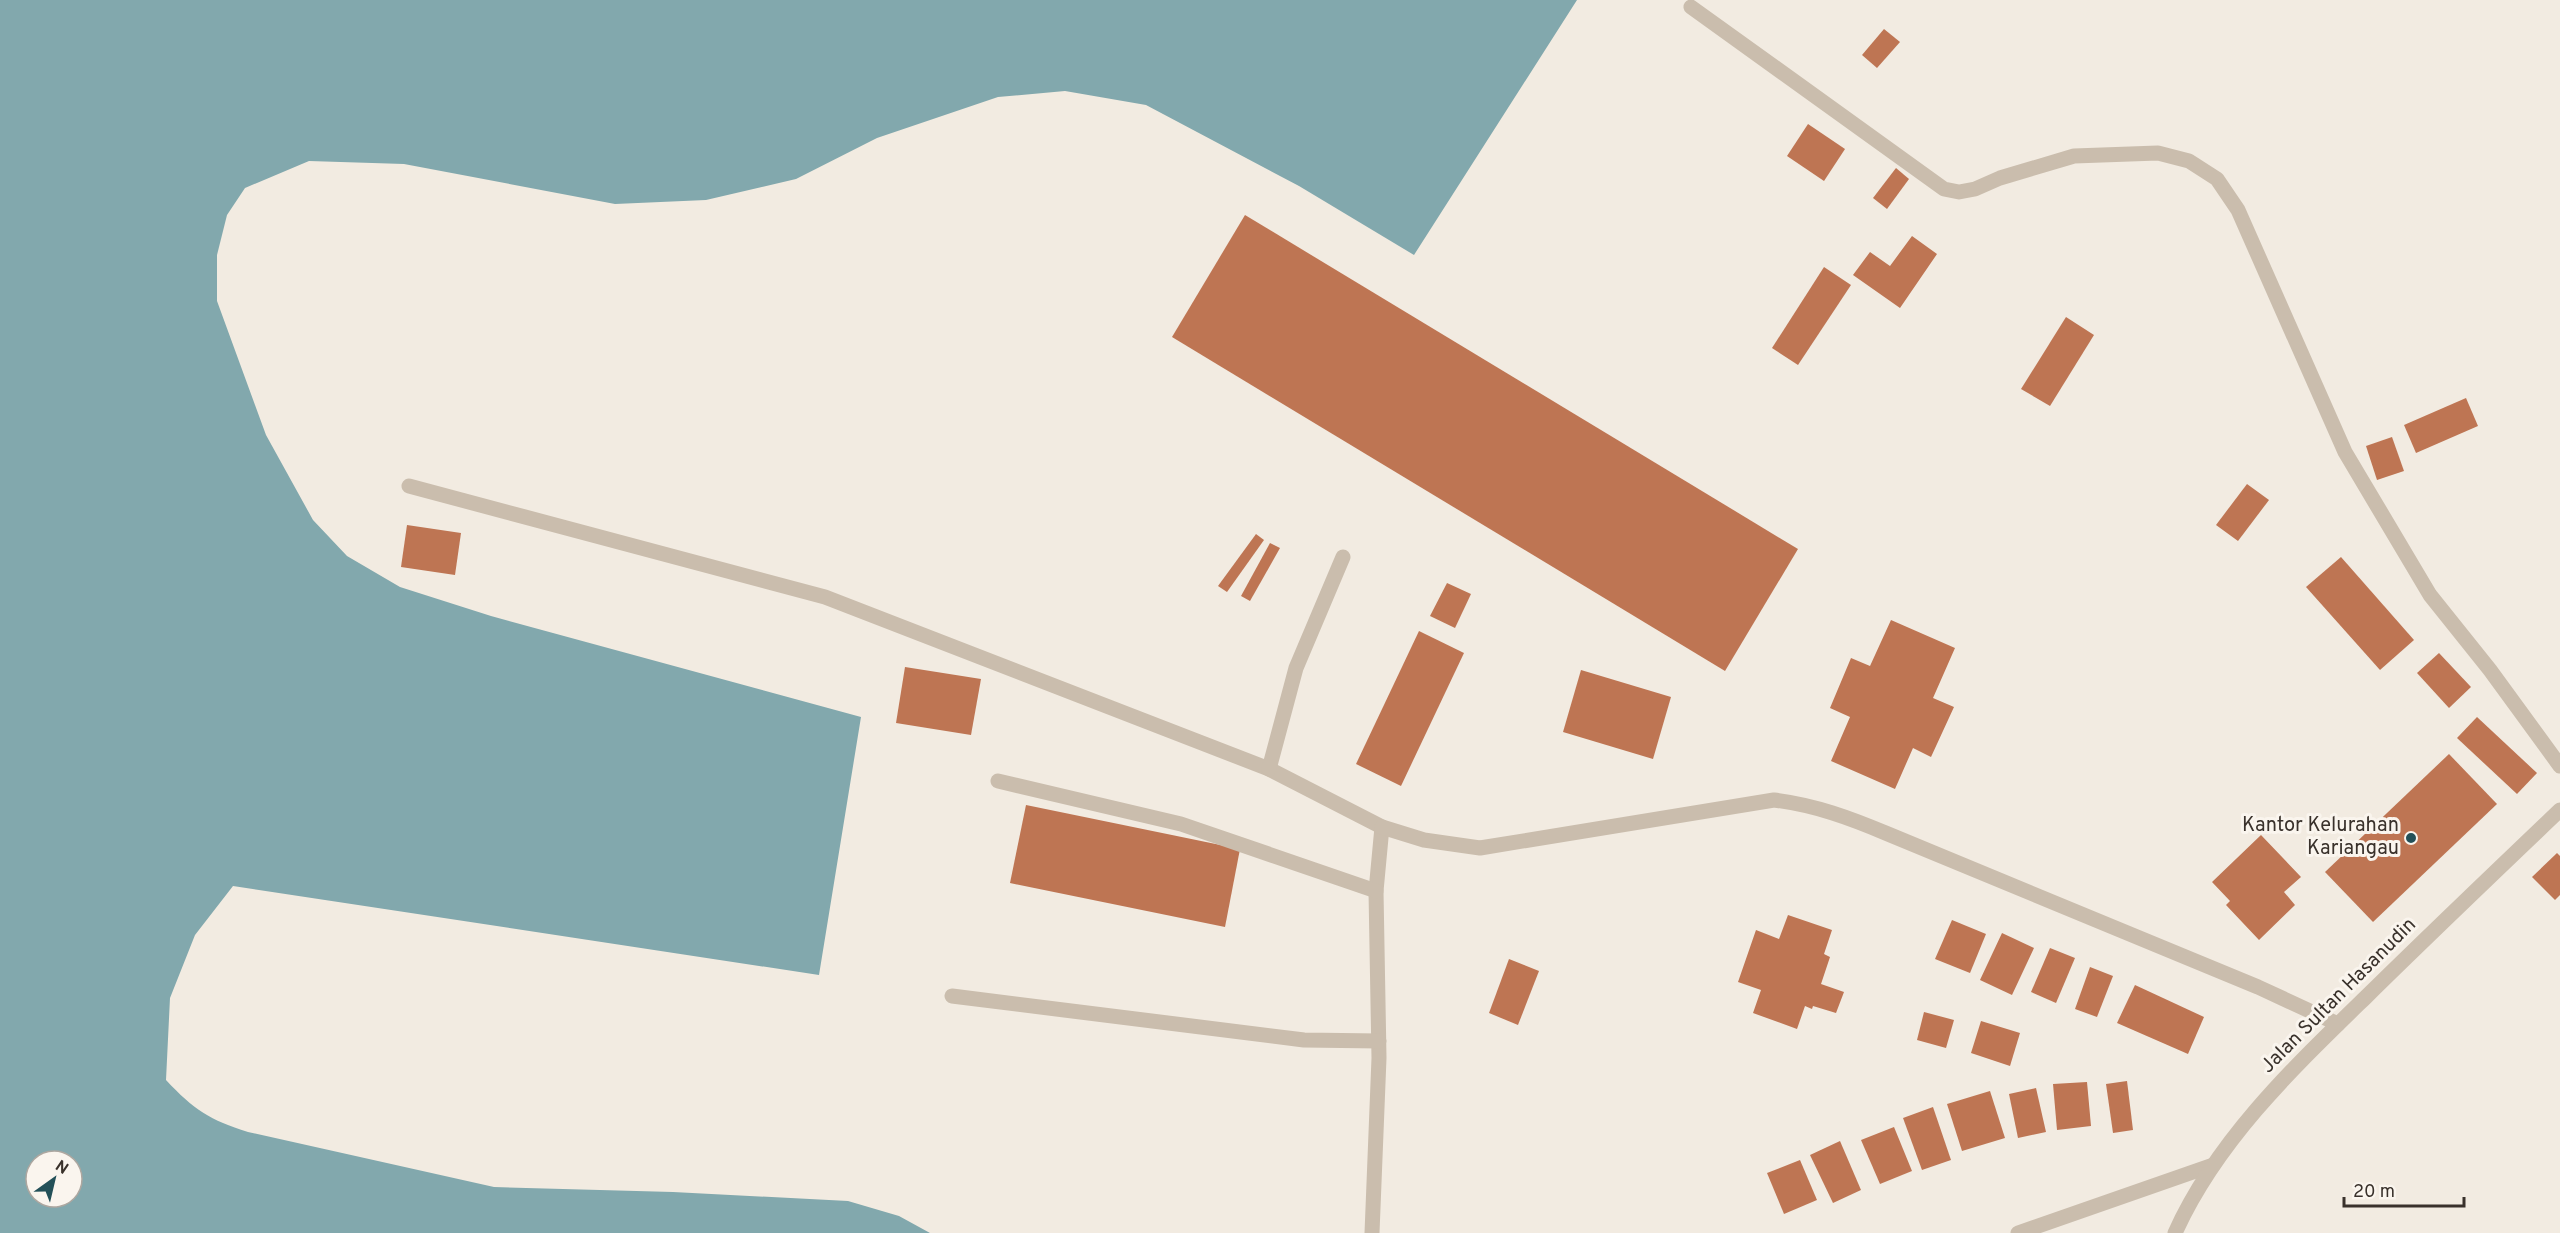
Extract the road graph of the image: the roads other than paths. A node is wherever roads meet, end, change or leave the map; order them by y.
1 (1691, 6) dead end
2 (409, 486) dead end
3 (1343, 557) dead end
4 (2560, 766) edge
5 (1269, 769) junction
6 (998, 781) dead end
7 (2560, 810) edge
8 (1382, 827) junction
9 (1376, 891) junction
10 (951, 996) dead end
11 (2338, 1024) junction
12 (1379, 1041) junction
13 (2213, 1165) junction
14 (1372, 1233) edge
15 (2018, 1233) edge
16 (2175, 1233) edge

1 - 4 street
2 - 5 street
3 - 5 street
5 - 8 street
6 - 9 street
7 - 11 street, Jalan Sultan Hasanudin
8 - 9 street
8 - 11 street
9 - 12 street
10 - 12 street
11 - 13 street, Jalan Sultan Hasanudin
12 - 14 street
13 - 15 street
13 - 16 street, Jalan Sultan Hasanudin

